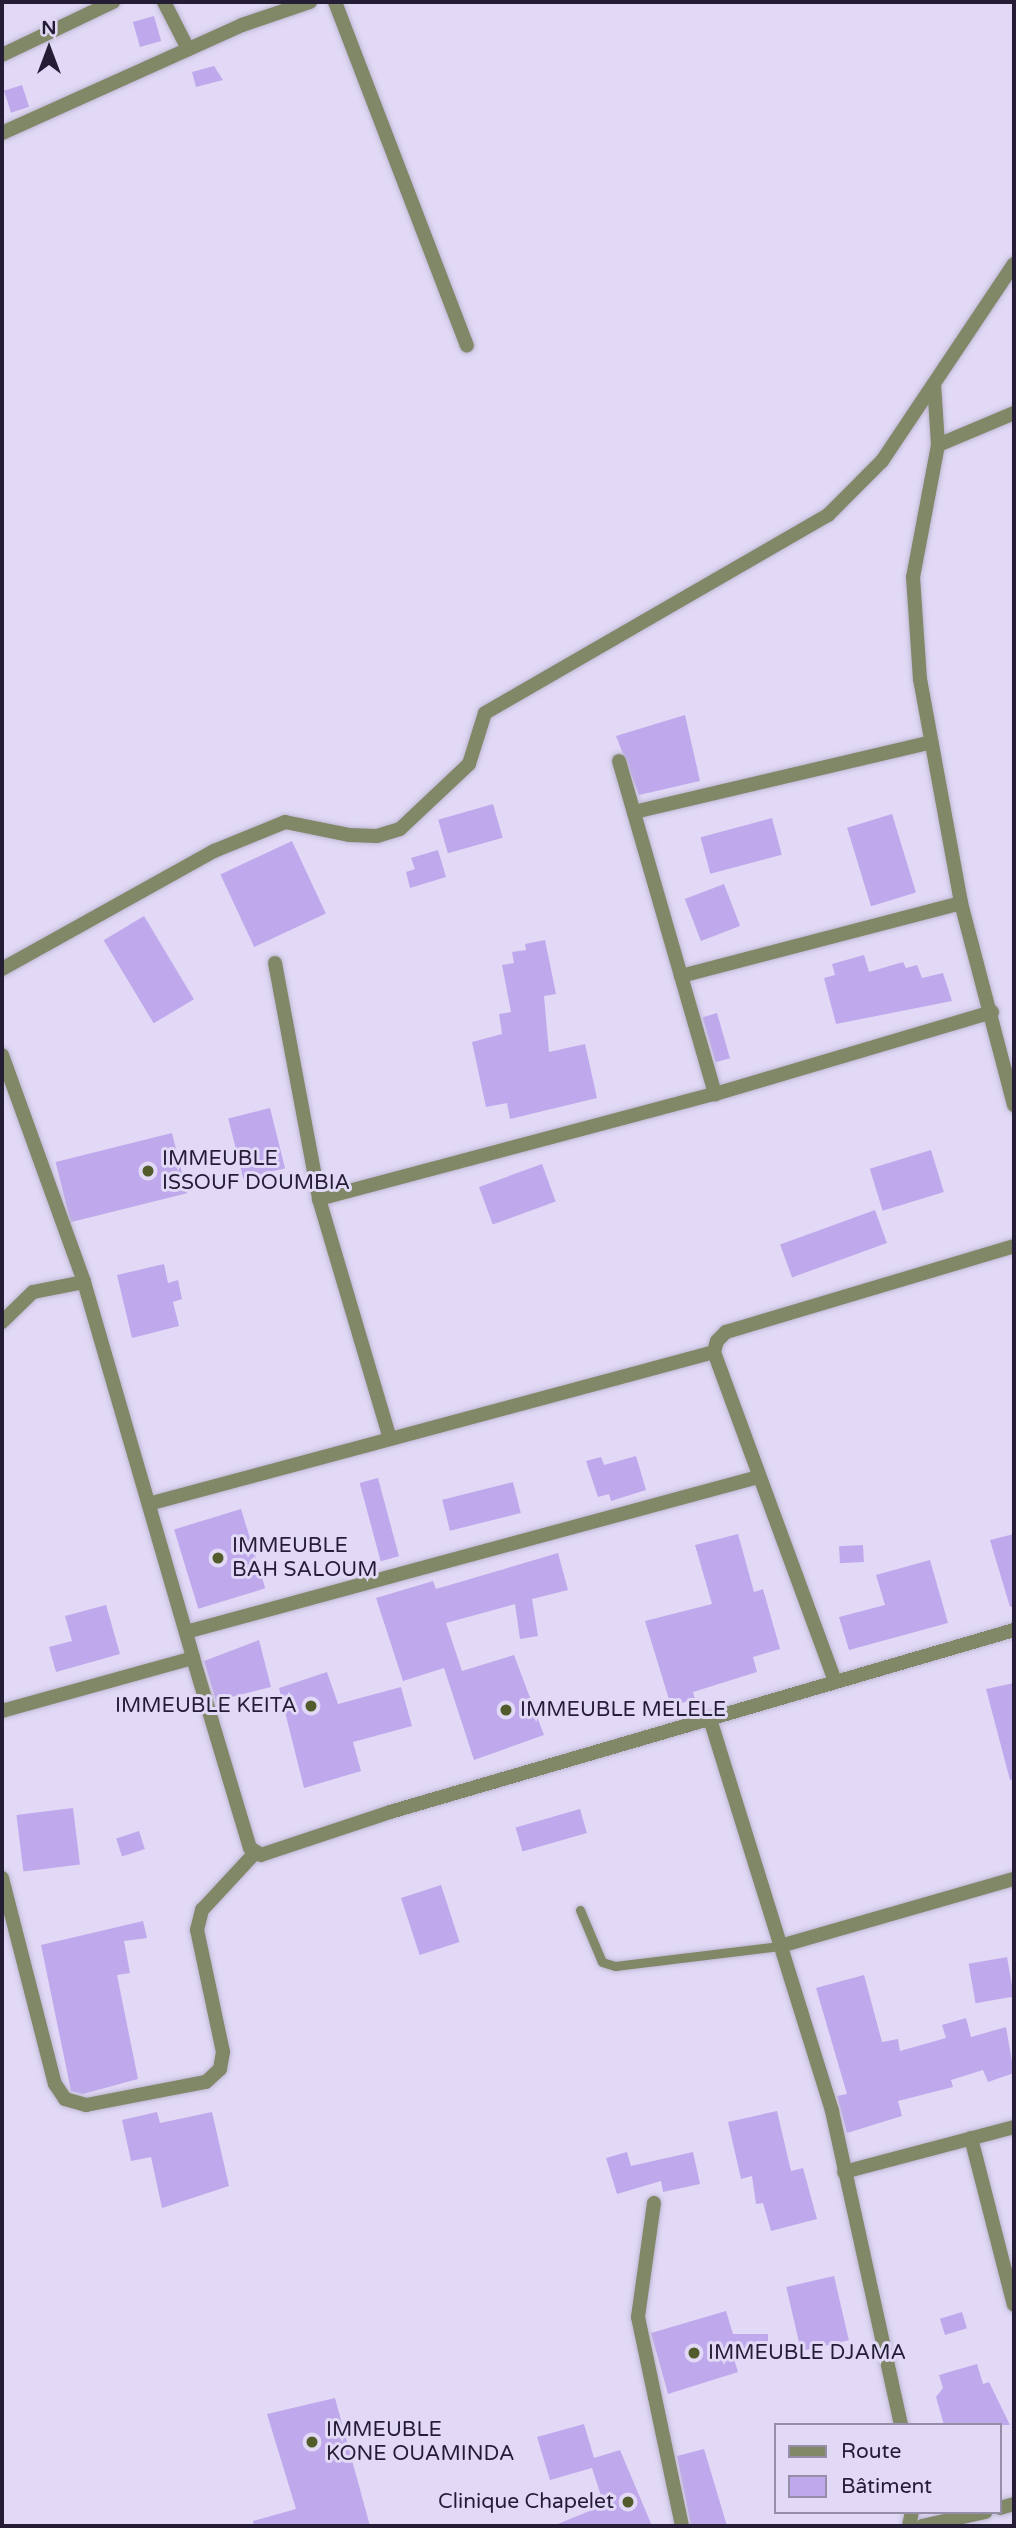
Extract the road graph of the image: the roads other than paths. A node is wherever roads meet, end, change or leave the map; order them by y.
1 (113, 2) edge
2 (164, 2) edge
3 (310, 2) edge
4 (335, 2) edge
5 (188, 49) junction
6 (2, 55) edge
7 (2, 132) edge
8 (1014, 264) edge
9 (467, 345) dead end
10 (934, 384) junction
11 (1014, 413) edge
12 (938, 445) junction
13 (928, 743) junction
14 (619, 761) dead end
15 (634, 812) junction
16 (961, 903) junction
17 (275, 963) dead end
18 (2, 969) edge
19 (681, 976) junction
20 (992, 1012) junction
21 (1014, 1042) edge
22 (999, 1049) junction
23 (2, 1055) edge
24 (715, 1094) junction
25 (1014, 1105) edge
26 (319, 1199) junction
27 (1014, 1246) edge
28 (84, 1282) junction
29 (2, 1322) edge
30 (714, 1352) junction
31 (390, 1438) junction
32 (758, 1477) junction
33 (152, 1503) junction
34 (1014, 1630) edge
35 (186, 1632) junction
36 (193, 1658) junction
37 (835, 1681) junction
38 (2, 1712) edge
39 (710, 1718) junction
40 (254, 1854) junction
41 (2, 1878) edge
42 (1014, 1879) edge
43 (580, 1910) dead end
44 (780, 1946) junction
45 (1014, 2127) edge
46 (971, 2138) junction
47 (844, 2172) junction
48 (654, 2203) dead end
49 (1014, 2305) edge
50 (901, 2423) edge
51 (976, 2514) edge
52 (682, 2526) edge
53 (922, 2526) edge

1 - 6 street
2 - 5 street
3 - 5 street
4 - 9 street
5 - 7 street
8 - 10 street
10 - 12 street
10 - 18 street
11 - 12 street
12 - 13 street
13 - 15 street
13 - 16 street
14 - 15 street
15 - 19 street
16 - 19 street
16 - 20 street
17 - 26 street
19 - 24 street
20 - 22 street
20 - 24 street
21 - 22 street
22 - 25 street
23 - 28 street
24 - 26 street
26 - 31 street
27 - 30 street
28 - 29 street
28 - 33 street
30 - 31 street
30 - 32 street
31 - 33 street
32 - 35 street
32 - 37 street
33 - 35 street
34 - 37 street
35 - 36 street
36 - 38 street
36 - 40 street
37 - 39 street
39 - 40 street
39 - 44 street
40 - 41 street
42 - 44 street
43 - 44 lane
44 - 47 street
45 - 46 street
46 - 47 street
46 - 49 street
47 - 50 street
48 - 52 street
51 - 53 street

